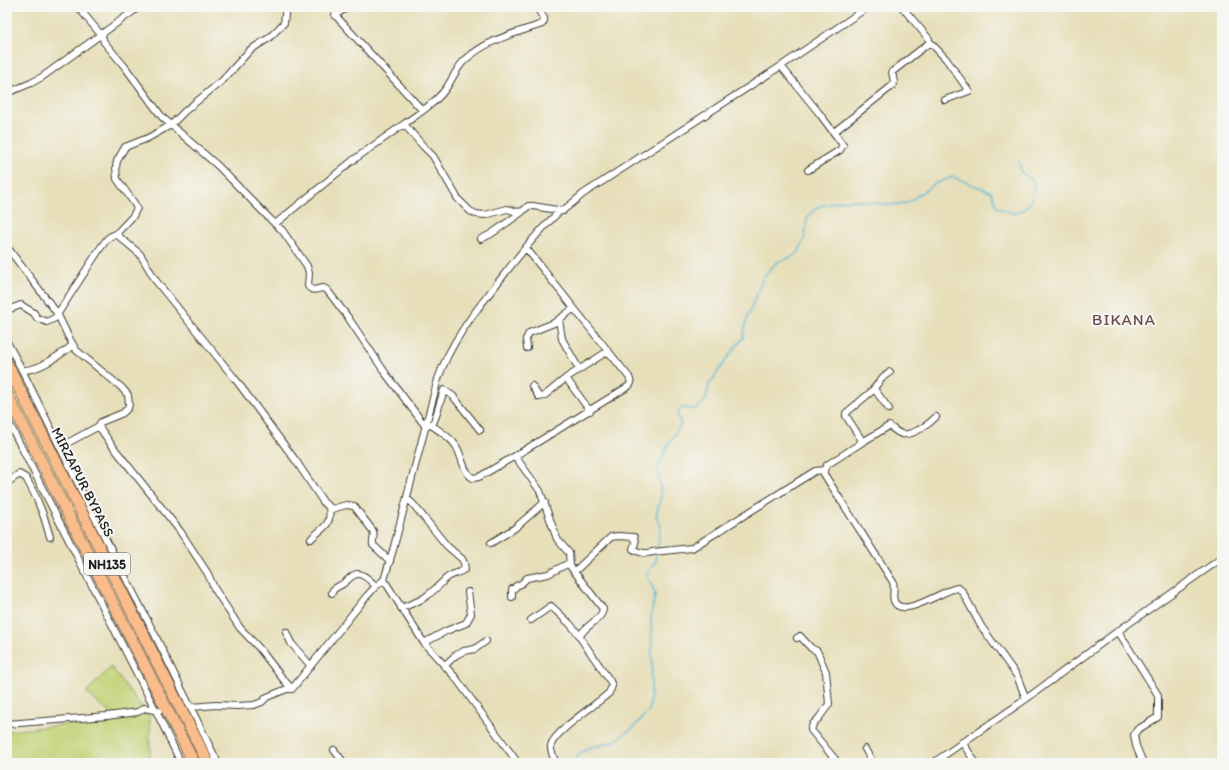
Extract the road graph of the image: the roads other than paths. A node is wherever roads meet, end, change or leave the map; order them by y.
1 (78, 7) edge
2 (140, 7) edge
3 (286, 7) edge
4 (348, 7) edge
5 (536, 7) edge
6 (868, 7) edge
7 (902, 7) edge
8 (102, 38) junction
9 (930, 42) junction
10 (782, 66) junction
11 (7, 93) edge
12 (945, 100) dead end
13 (422, 110) junction
14 (404, 124) junction
15 (171, 125) junction
16 (834, 132) junction
17 (808, 170) dead end
18 (523, 211) junction
19 (563, 211) junction
20 (275, 224) junction
21 (116, 234) junction
22 (482, 239) dead end
23 (7, 246) edge
24 (527, 251) junction
25 (574, 309) junction
26 (7, 310) edge
27 (57, 313) junction
28 (559, 319) junction
29 (7, 342) edge
30 (73, 345) junction
31 (527, 348) dead end
32 (608, 351) junction
33 (7, 364) edge
34 (579, 369) junction
35 (22, 370) junction
36 (890, 372) dead end
37 (566, 378) junction
38 (532, 386) dead end
39 (873, 390) junction
40 (7, 394) edge
41 (889, 408) dead end
42 (590, 411) junction
43 (936, 417) dead end
44 (7, 419) edge
45 (428, 425) junction
46 (100, 426) junction
47 (480, 430) dead end
48 (861, 443) junction
49 (60, 447) junction
50 (515, 456) junction
51 (824, 470) junction
52 (34, 471) junction
53 (24, 476) junction
54 (7, 483) edge
55 (406, 501) junction
56 (545, 502) junction
57 (329, 508) junction
58 (50, 537) dead end
59 (311, 539) dead end
60 (490, 542) dead end
61 (1222, 558) edge
62 (390, 561) junction
63 (569, 563) junction
64 (574, 572) junction
65 (384, 580) junction
66 (376, 586) junction
67 (468, 592) dead end
68 (332, 593) dead end
69 (512, 598) dead end
70 (401, 608) junction
71 (532, 620) dead end
72 (1118, 631) junction
73 (286, 632) dead end
74 (580, 636) junction
75 (797, 638) dead end
76 (486, 641) dead end
77 (424, 643) junction
78 (311, 666) junction
79 (444, 666) junction
80 (292, 689) junction
81 (1026, 699) junction
82 (192, 707) dead end
83 (159, 711) junction
84 (7, 724) edge
85 (962, 742) junction
86 (865, 748) dead end
87 (334, 750) dead end
88 (181, 763) edge
89 (194, 763) edge
90 (208, 763) edge
91 (218, 763) edge
92 (344, 763) edge
93 (518, 763) edge
94 (556, 763) edge
95 (838, 763) edge
96 (873, 763) edge
97 (933, 763) edge
98 (976, 763) edge
99 (1143, 763) edge

1 - 8 street
2 - 8 street
3 - 15 street
4 - 13 street
5 - 13 street
6 - 10 street
7 - 9 street
8 - 11 street
8 - 15 street
9 - 12 street
9 - 16 street
10 - 16 street
10 - 19 street
13 - 14 street
14 - 18 street
14 - 20 street
15 - 20 street
15 - 21 street
16 - 17 street
18 - 19 street
18 - 22 street
19 - 24 street
20 - 45 street
21 - 27 street
21 - 57 street
23 - 27 street
24 - 25 street
24 - 45 street
25 - 28 street
25 - 32 street
26 - 27 street
27 - 30 street
28 - 31 street
28 - 34 street
29 - 35 street
30 - 35 street
30 - 46 street
32 - 34 street
32 - 42 street
33 - 90 highway, MIRZAPUR BYPASS / NH135
34 - 37 street
35 - 49 street
36 - 39 street
37 - 38 street
37 - 42 street
39 - 41 street
39 - 48 street
40 - 89 highway, NH135
42 - 50 street
43 - 48 street
44 - 52 street
45 - 47 street
45 - 50 street
45 - 55 street
46 - 49 street
46 - 80 street
48 - 51 street
49 - 91 street
50 - 56 street
51 - 64 street
51 - 81 street
52 - 53 street
52 - 83 street
53 - 54 street
53 - 58 street
55 - 62 street
55 - 70 street
56 - 60 street
56 - 63 street
57 - 59 street
57 - 62 street
61 - 72 street
62 - 65 street
63 - 64 street
63 - 69 street
64 - 74 street
65 - 66 street
65 - 70 street
66 - 68 street
66 - 78 street
67 - 77 street
70 - 77 street
71 - 74 street
72 - 81 street
72 - 99 street
73 - 78 street
74 - 94 street
75 - 95 street
76 - 79 street
77 - 79 street
78 - 80 street
79 - 93 street
80 - 82 street
81 - 85 street
83 - 84 street
83 - 88 street
85 - 97 street
85 - 98 street
86 - 96 street
87 - 92 street

